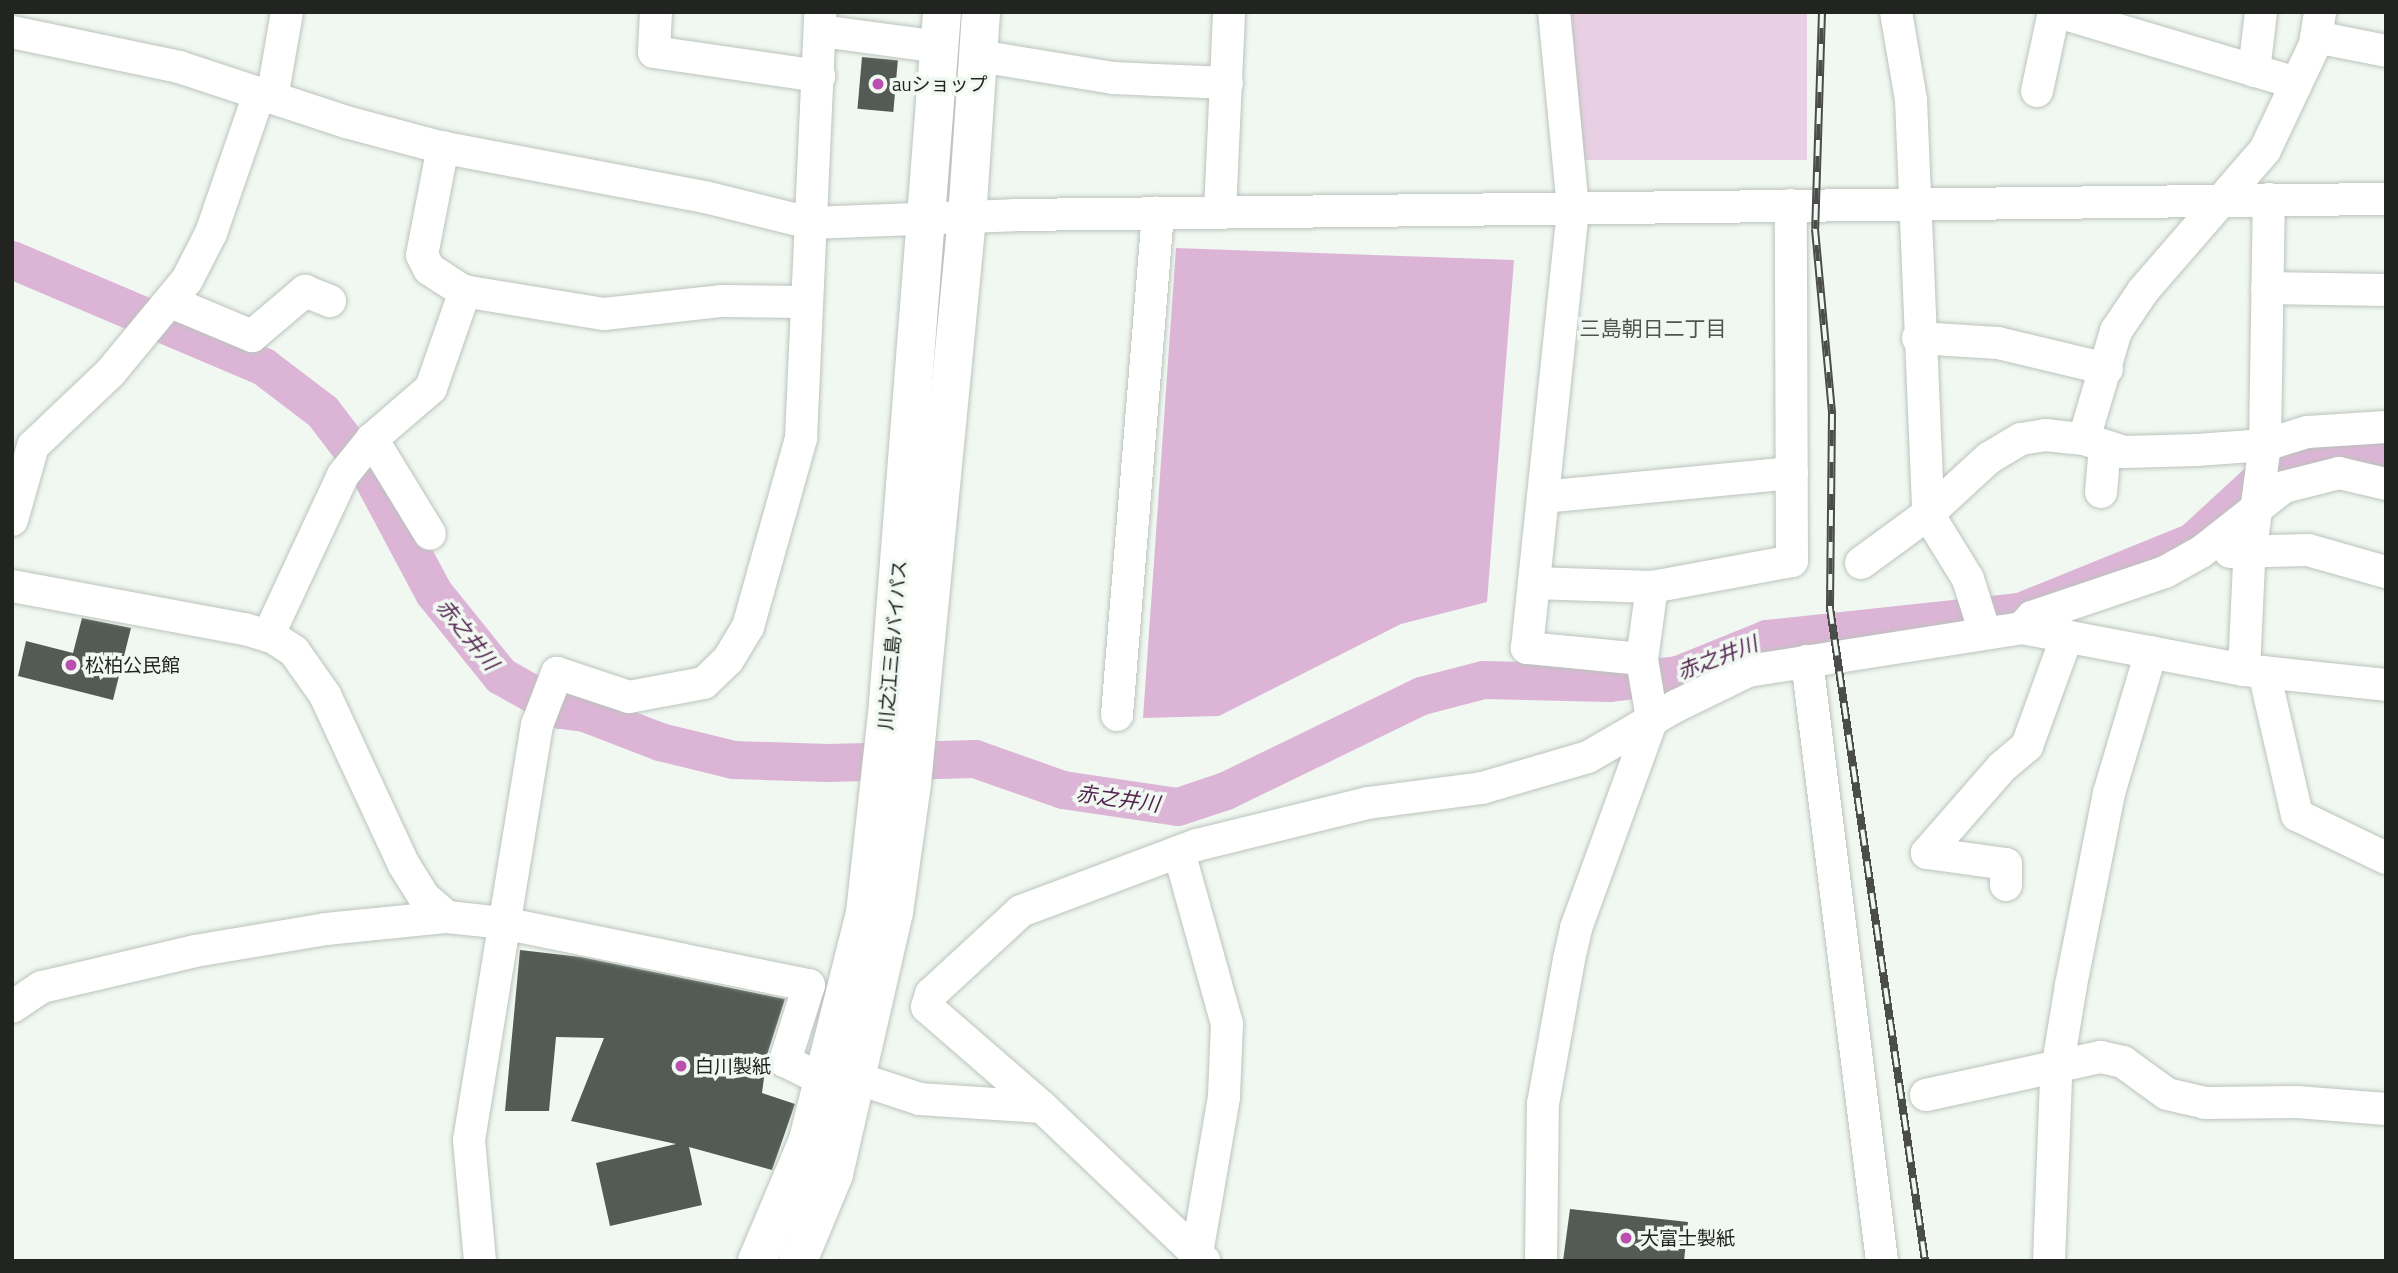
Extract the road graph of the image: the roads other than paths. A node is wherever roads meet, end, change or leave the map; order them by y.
1 (17, 12) edge
2 (287, 12) edge
3 (656, 12) edge
4 (981, 12) edge
5 (1229, 12) edge
6 (1554, 12) edge
7 (1896, 12) edge
8 (2056, 12) edge
9 (2262, 12) edge
10 (821, 22) edge
11 (2318, 25) edge
12 (12, 26) edge
13 (941, 30) edge
14 (12, 32) edge
15 (2386, 51) edge
16 (979, 56) junction
17 (2254, 71) junction
18 (819, 76) junction
19 (1227, 83) junction
20 (2297, 83) junction
21 (2037, 91) dead end
22 (266, 96) junction
23 (443, 148) junction
24 (2223, 199) junction
25 (2269, 199) junction
26 (2386, 199) edge
27 (1916, 204) junction
28 (1791, 205) junction
29 (1573, 208) junction
30 (1220, 212) junction
31 (1158, 213) junction
32 (967, 218) junction
33 (926, 220) junction
34 (810, 223) junction
35 (2267, 288) junction
36 (2386, 290) edge
37 (465, 291) junction
38 (330, 300) dead end
39 (171, 302) junction
40 (804, 302) junction
41 (1918, 338) junction
42 (2108, 369) junction
43 (2386, 427) edge
44 (372, 439) junction
45 (2095, 443) junction
46 (1792, 473) junction
47 (2260, 478) junction
48 (2386, 484) edge
49 (2101, 492) dead end
50 (1543, 497) junction
51 (1928, 514) junction
52 (12, 520) edge
53 (430, 534) dead end
54 (2251, 551) junction
55 (2201, 552) junction
56 (1861, 563) dead end
57 (2386, 572) edge
58 (1534, 583) junction
59 (12, 586) edge
60 (1652, 587) junction
61 (1980, 618) junction
62 (2022, 628) junction
63 (268, 636) junction
64 (2067, 636) junction
65 (2151, 652) junction
66 (1807, 661) junction
67 (2254, 671) junction
68 (2386, 685) edge
69 (1646, 686) junction
70 (904, 699) junction
71 (1117, 715) dead end
72 (1179, 852) junction
73 (2386, 858) edge
74 (2006, 885) dead end
75 (447, 917) junction
76 (503, 923) junction
77 (12, 1007) edge
78 (2060, 1064) junction
79 (842, 1080) junction
80 (1926, 1095) dead end
81 (1042, 1107) junction
82 (2386, 1109) edge
83 (1201, 1257) edge
84 (480, 1261) edge
85 (757, 1261) edge
86 (798, 1261) edge
87 (1541, 1261) edge
88 (1882, 1261) edge
89 (2049, 1261) edge

1 - 12 street
2 - 22 street
3 - 18 street
4 - 16 highway, 川之江三島バイパス
5 - 19 street
6 - 29 street
7 - 27 street
8 - 17 street
8 - 21 street
9 - 17 street
10 - 13 street
10 - 18 street
11 - 15 street
11 - 20 street
13 - 33 highway, 川之江三島バイパス
14 - 22 street
16 - 19 street
16 - 32 highway, 川之江三島バイパス
17 - 20 street
18 - 34 street
19 - 30 street
20 - 24 street
22 - 23 street
22 - 39 street
23 - 34 street
23 - 37 street
24 - 25 street
24 - 27 street
24 - 42 street
25 - 26 street
25 - 35 street
27 - 28 street
27 - 41 street
28 - 29 street
28 - 46 street
29 - 30 street
29 - 50 street
30 - 31 street
31 - 32 street
31 - 71 street
32 - 33 street
32 - 70 highway, 川之江三島バイパス
33 - 34 street
33 - 70 highway, 川之江三島バイパス
34 - 40 street
35 - 36 street
35 - 47 street
37 - 40 street
37 - 44 street
38 - 39 street
39 - 52 street
40 - 76 street
41 - 42 street
41 - 51 street
42 - 45 street
43 - 47 street
44 - 53 street
44 - 63 street
45 - 47 street
45 - 49 street
45 - 51 street
46 - 50 street
46 - 60 street
47 - 48 street
47 - 54 street
47 - 55 street
50 - 58 street
51 - 56 street
51 - 61 street
54 - 55 street
54 - 57 street
54 - 67 street
55 - 62 street
58 - 60 street
58 - 69 street
59 - 63 street
60 - 69 street
61 - 62 street
61 - 66 street
62 - 64 street
63 - 75 street
64 - 65 street
64 - 74 street
65 - 67 street
65 - 78 street
66 - 69 street
66 - 88 street
67 - 68 street
67 - 73 street
69 - 72 street
69 - 87 street
70 - 79 highway, 川之江三島バイパス
72 - 81 street
72 - 83 street
75 - 76 street
75 - 77 street
76 - 79 street
76 - 84 street
78 - 80 street
78 - 82 street
78 - 89 street
79 - 81 street
79 - 85 highway, 川之江三島バイパス
79 - 86 highway, 川之江三島バイパス
81 - 83 street

